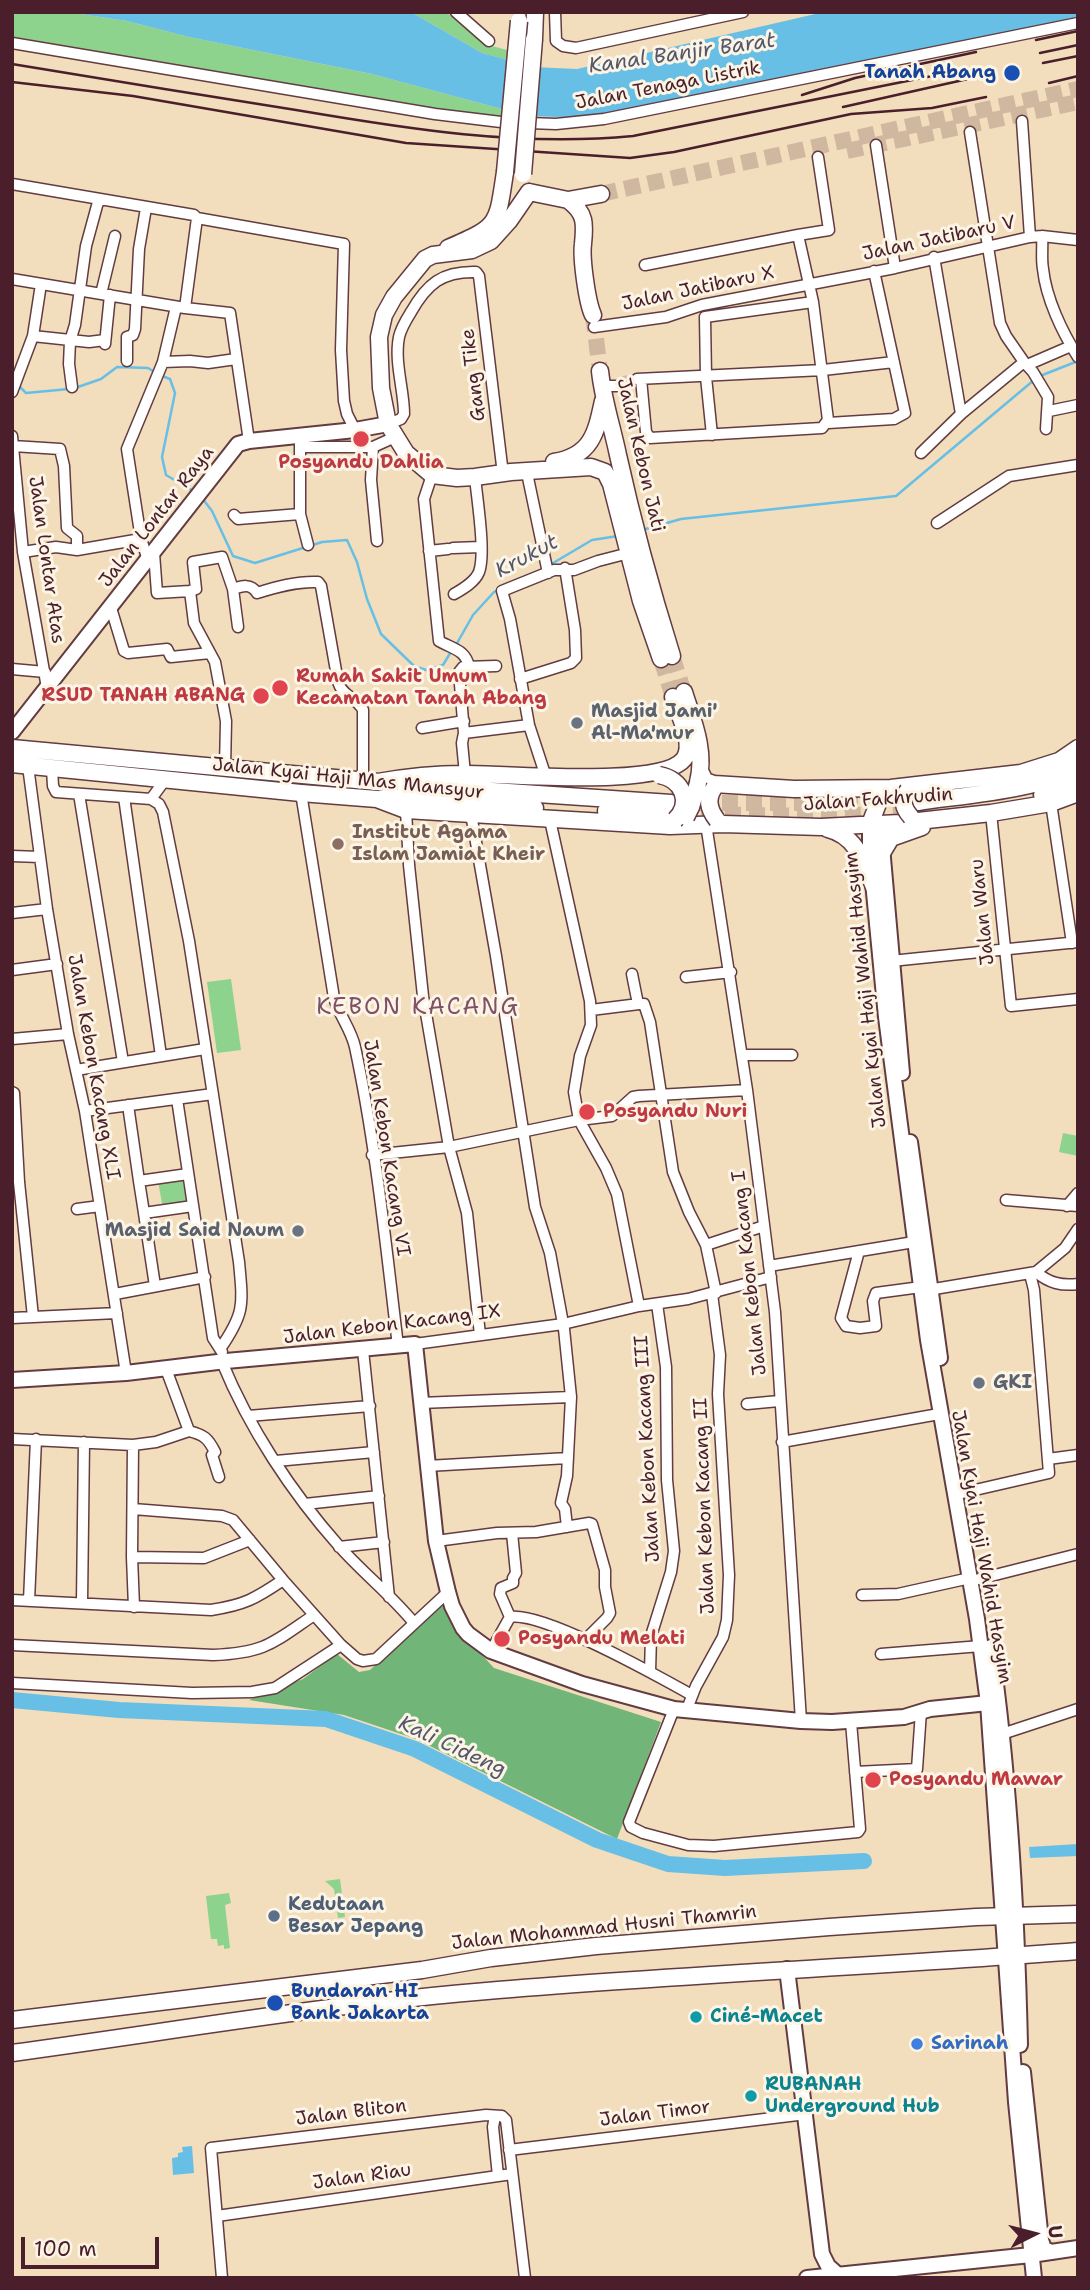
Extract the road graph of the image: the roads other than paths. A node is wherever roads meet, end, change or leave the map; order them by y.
1 (456, 12) edge
2 (535, 12) edge
3 (555, 12) edge
4 (743, 12) edge
5 (519, 17) edge
6 (1078, 23) edge
7 (489, 41) dead end
8 (12, 43) edge
9 (1022, 121) dead end
10 (970, 132) dead end
11 (876, 145) dead end
12 (818, 157) dead end
13 (12, 184) edge
14 (529, 192) junction
15 (102, 200) junction
16 (568, 200) junction
17 (146, 208) junction
18 (197, 218) junction
19 (585, 230) junction
20 (798, 235) junction
21 (115, 236) dead end
22 (1042, 236) junction
23 (1030, 237) junction
24 (1078, 240) edge
25 (989, 247) junction
26 (433, 255) junction
27 (934, 257) junction
28 (645, 265) dead end
29 (895, 268) junction
30 (874, 271) junction
31 (12, 279) edge
32 (41, 284) junction
33 (809, 284) junction
34 (79, 290) junction
35 (106, 295) junction
36 (138, 300) junction
37 (813, 302) junction
38 (180, 307) junction
39 (594, 321) joint
40 (33, 336) junction
41 (70, 341) junction
42 (1071, 346) junction
43 (1078, 357) edge
44 (236, 359) junction
45 (127, 360) dead end
46 (894, 362) junction
47 (1028, 366) junction
48 (160, 370) junction
49 (823, 370) junction
50 (706, 377) junction
51 (72, 387) dead end
52 (13, 392) edge
53 (1078, 405) edge
54 (1049, 411) junction
55 (961, 414) junction
56 (828, 423) junction
57 (1046, 429) dead end
58 (355, 430) junction
59 (391, 431) junction
60 (712, 435) junction
61 (12, 436) edge
62 (249, 441) junction
63 (300, 441) junction
64 (13, 446) edge
65 (373, 447) junction
66 (921, 453) dead end
67 (1078, 466) edge
68 (514, 473) junction
69 (432, 475) junction
70 (475, 477) junction
71 (300, 514) junction
72 (234, 515) dead end
73 (937, 523) dead end
74 (628, 524) junction
75 (141, 539) junction
76 (377, 541) dead end
77 (308, 545) dead end
78 (481, 547) junction
79 (78, 550) junction
80 (429, 551) junction
81 (633, 551) junction
82 (23, 552) junction
83 (151, 556) junction
84 (547, 569) junction
85 (565, 569) junction
86 (233, 589) junction
87 (190, 591) junction
88 (454, 594) dead end
89 (111, 608) junction
90 (238, 627) dead end
91 (210, 653) junction
92 (666, 658) tunnel mouth
93 (496, 666) dead end
94 (469, 667) junction
95 (12, 669) edge
96 (45, 672) junction
97 (520, 679) junction
98 (47, 688) junction
99 (464, 722) junction
100 (529, 726) junction
101 (422, 728) dead end
102 (12, 732) edge
103 (464, 733) junction
104 (12, 748) edge
105 (1078, 748) edge
106 (20, 765) edge
107 (1078, 765) edge
108 (225, 768) junction
109 (52, 769) junction
110 (465, 774) junction
111 (655, 774) junction
112 (546, 777) junction
113 (699, 778) junction
114 (1078, 779) edge
115 (165, 780) junction
116 (370, 781) junction
117 (717, 786) junction
118 (301, 793) junction
119 (1078, 793) edge
120 (79, 794) junction
121 (124, 797) junction
122 (151, 799) junction
123 (377, 799) junction
124 (911, 802) junction
125 (1051, 803) junction
126 (406, 810) junction
127 (990, 813) junction
128 (471, 814) junction
129 (675, 818) junction
130 (939, 818) junction
131 (550, 820) junction
132 (714, 822) junction
133 (875, 824) junction
134 (821, 827) junction
135 (882, 853) junction
136 (12, 856) edge
137 (40, 857) junction
138 (874, 887) junction
139 (47, 909) junction
140 (12, 913) edge
141 (1075, 942) edge
142 (1004, 950) junction
143 (891, 961) junction
144 (57, 964) junction
145 (12, 970) edge
146 (731, 972) junction
147 (632, 974) dead end
148 (687, 977) dead end
149 (1078, 999) edge
150 (639, 1004) junction
151 (591, 1010) junction
152 (68, 1034) junction
153 (12, 1039) edge
154 (205, 1049) junction
155 (742, 1055) junction
156 (792, 1055) dead end
157 (161, 1056) junction
158 (123, 1062) junction
159 (76, 1070) junction
160 (747, 1090) junction
161 (12, 1092) edge
162 (214, 1094) junction
163 (663, 1095) junction
164 (177, 1100) junction
165 (128, 1105) junction
166 (85, 1111) junction
167 (579, 1120) junction
168 (525, 1132) junction
169 (449, 1147) junction
170 (372, 1155) junction
171 (15, 1170) edge
172 (188, 1174) junction
173 (139, 1181) junction
174 (1078, 1193) edge
175 (1006, 1200) dead end
176 (100, 1206) junction
177 (193, 1206) junction
178 (1072, 1206) edge
179 (77, 1209) dead end
180 (144, 1213) junction
181 (764, 1226) junction
182 (1078, 1229) edge
183 (914, 1242) junction
184 (706, 1245) junction
185 (859, 1251) junction
186 (769, 1266) junction
187 (1033, 1273) junction
188 (205, 1277) junction
189 (771, 1278) junction
190 (1078, 1284) edge
191 (155, 1286) junction
192 (924, 1289) junction
193 (714, 1293) junction
194 (115, 1294) junction
195 (657, 1304) junction
196 (639, 1306) junction
197 (117, 1313) junction
198 (33, 1317) junction
199 (12, 1318) edge
200 (563, 1324) junction
201 (480, 1335) junction
202 (932, 1339) junction
203 (415, 1344) junction
204 (398, 1346) junction
205 (363, 1350) junction
206 (223, 1358) junction
207 (166, 1368) junction
208 (126, 1373) junction
209 (12, 1380) edge
210 (571, 1397) junction
211 (779, 1401) junction
212 (420, 1403) junction
213 (747, 1404) dead end
214 (370, 1406) junction
215 (939, 1414) junction
216 (248, 1416) junction
217 (189, 1431) junction
218 (12, 1439) edge
219 (36, 1439) junction
220 (84, 1441) junction
221 (782, 1442) junction
222 (133, 1445) junction
223 (374, 1452) junction
224 (1078, 1455) edge
225 (568, 1458) junction
226 (1048, 1459) junction
227 (276, 1461) junction
228 (427, 1466) junction
229 (219, 1477) dead end
230 (962, 1493) junction
231 (379, 1496) junction
232 (305, 1504) junction
233 (133, 1510) junction
234 (567, 1527) junction
235 (512, 1533) junction
236 (250, 1540) junction
237 (436, 1541) junction
238 (384, 1542) junction
239 (339, 1547) junction
240 (1078, 1553) edge
241 (132, 1558) junction
242 (974, 1578) junction
243 (283, 1580) junction
244 (448, 1592) junction
245 (862, 1595) dead end
246 (389, 1598) junction
247 (12, 1600) edge
248 (29, 1601) junction
249 (82, 1602) junction
250 (134, 1607) junction
251 (314, 1615) junction
252 (510, 1617) junction
253 (414, 1623) junction
254 (585, 1640) junction
255 (12, 1645) edge
256 (341, 1645) junction
257 (981, 1646) junction
258 (491, 1651) junction
259 (881, 1654) dead end
260 (650, 1672) junction
261 (12, 1683) edge
262 (687, 1700) junction
263 (988, 1703) junction
264 (1078, 1709) edge
265 (921, 1711) junction
266 (801, 1721) junction
267 (851, 1722) junction
268 (1002, 1734) junction
269 (855, 1772) junction
270 (1005, 1839) junction
271 (1078, 1914) edge
272 (1009, 1916) junction
273 (1078, 1951) edge
274 (1011, 1956) junction
275 (787, 1969) junction
276 (12, 2020) edge
277 (12, 2053) edge
278 (806, 2114) junction
279 (495, 2116) junction
280 (509, 2150) junction
281 (512, 2174) junction
282 (498, 2176) junction
283 (217, 2216) junction
284 (1078, 2248) edge
285 (1052, 2252) junction
286 (822, 2254) junction
287 (1031, 2255) junction
288 (896, 2269) junction
289 (837, 2274) junction
290 (222, 2278) edge
291 (525, 2278) edge
292 (808, 2278) edge
293 (878, 2278) edge
294 (1034, 2278) edge

1 - 7 street
2 - 14 main road, bridge
3 - 4 street
5 - 26 main road, bridge
6 - 8 street, Jalan Tenaga Listrik
9 - 23 street
10 - 25 street
11 - 29 street
12 - 20 street
13 - 15 street
14 - 16 main road
14 - 26 main road
15 - 17 street
15 - 34 street
16 - 19 main road
16 - 19 main road
17 - 18 street
17 - 36 street
18 - 38 street
18 - 58 street
19 - 39 main road
20 - 28 street
20 - 33 street
21 - 35 street
22 - 23 street, Jalan Jatibaru V
22 - 24 street, Jalan Jatibaru V
22 - 42 street
23 - 25 street, Jalan Jatibaru V
25 - 27 street, Jalan Jatibaru V
25 - 47 street
26 - 59 main road
27 - 29 street, Jalan Jatibaru V
27 - 55 street
29 - 30 street, Jalan Jatibaru V
30 - 33 street, Jalan Jatibaru V
30 - 46 street
31 - 32 street
32 - 34 street
32 - 40 street
33 - 37 street
33 - 39 street, Jalan Jatibaru X
34 - 35 street
34 - 41 street
35 - 36 street
35 - 41 street
36 - 38 street
36 - 45 street
37 - 49 street
37 - 50 street
38 - 44 street
38 - 48 street
40 - 41 street
40 - 52 street
41 - 51 street
42 - 43 street
42 - 47 street
44 - 48 street
44 - 62 street
46 - 49 street
46 - 56 street
47 - 54 street
47 - 55 street
48 - 75 street
49 - 50 street
49 - 56 street
50 - 60 street
50 - 60 street
53 - 54 street
54 - 57 street
55 - 66 street
56 - 60 street
58 - 59 main road
58 - 63 main road
59 - 65 street
59 - 68 street, Gang Tike
59 - 69 main road
61 - 64 street, Jalan Lontar Atas
62 - 63 main road
62 - 83 main road, Jalan Lontar Raya
63 - 65 street
63 - 71 street
64 - 79 street
64 - 82 street, Jalan Lontar Atas
65 - 76 street
67 - 73 street
68 - 70 main road
68 - 74 main road, Jalan Kebon Jati
68 - 74 main road, Jalan Kebon Jati
68 - 84 street, Gang Tike
69 - 70 main road
69 - 80 street
70 - 78 street
71 - 72 street
71 - 77 street
74 - 81 main road, Jalan Kebon Jati
75 - 79 street
75 - 83 street
78 - 80 street
78 - 88 street
79 - 82 street
80 - 94 street
81 - 85 street
81 - 92 main road, Jalan Kebon Jati
82 - 96 street, Jalan Lontar Atas
83 - 87 street
83 - 89 main road, Jalan Lontar Raya
84 - 85 street
84 - 97 street
85 - 97 street
86 - 87 street
86 - 90 street
86 - 116 street
87 - 91 street
89 - 91 street
89 - 98 main road, Jalan Lontar Raya
91 - 108 street
93 - 94 street
94 - 99 street
95 - 96 street
96 - 98 street, Jalan Lontar Atas
97 - 100 street
98 - 102 main road, Jalan Lontar Raya
99 - 101 street
99 - 103 street
100 - 103 street
100 - 112 street
103 - 110 street
104 - 108 main road, Jalan Kyai Haji Mas Mansyur
105 - 124 main road, Jalan Fakhrudin
106 - 109 main road, Jalan Kyai Haji Mas Mansyur
106 - 137 street, Jalan Kebon Kacang XLI
107 - 124 main road, Jalan Fakhrudin
108 - 116 main road, Jalan Kyai Haji Mas Mansyur
109 - 115 main road, Jalan Kyai Haji Mas Mansyur
109 - 120 street
110 - 112 main road, Jalan Kyai Haji Mas Mansyur
110 - 116 main road, Jalan Kyai Haji Mas Mansyur
111 - 112 main road, Jalan Kyai Haji Mas Mansyur
111 - 113 main road
111 - 129 main road, bridge
113 - 117 main road, Jalan Fakhrudin
113 - 129 main road, bridge
114 - 124 main road, Jalan Fakhrudin
115 - 118 main road, Jalan Kyai Haji Mas Mansyur
115 - 122 street
116 - 129 main road, Jalan Fakhrudin
117 - 124 main road, Jalan Fakhrudin
117 - 132 main road, bridge
118 - 123 main road, Jalan Kyai Haji Mas Mansyur
118 - 170 street, Jalan Kebon Kacang VI
119 - 125 main road, Jalan Fakhrudin
120 - 121 street
120 - 158 street
121 - 122 street
121 - 157 street
122 - 154 street
123 - 126 main road, Jalan Kyai Haji Mas Mansyur
123 - 129 main road, Jalan Fakhrudin
124 - 130 main road, Jalan Fakhrudin
124 - 133 main road, Jalan Fakhrudin
124 - 133 main road
125 - 127 main road, Jalan Fakhrudin
125 - 141 street
126 - 128 main road, Jalan Kyai Haji Mas Mansyur
126 - 169 street
127 - 130 main road, Jalan Fakhrudin
127 - 142 street, Jalan Waru
128 - 131 main road, Jalan Kyai Haji Mas Mansyur
128 - 168 street
129 - 131 main road, Jalan Kyai Haji Mas Mansyur
129 - 132 main road, Jalan Fakhrudin
130 - 135 main road
131 - 151 street
132 - 134 main road, Jalan Fakhrudin
132 - 146 street, Jalan Kebon Kacang I
133 - 134 main road, Jalan Fakhrudin
133 - 135 main road, Jalan Kyai Haji Wahid Hasyim
133 - 138 main road, Jalan Kyai Haji Wahid Hasyim
134 - 138 main road
135 - 143 main road, Jalan Kyai Haji Wahid Hasyim
136 - 137 street
137 - 139 street, Jalan Kebon Kacang XLI
138 - 183 main road, Jalan Kyai Haji Wahid Hasyim
139 - 140 street
139 - 144 street, Jalan Kebon Kacang XLI
141 - 142 street
142 - 143 street
142 - 149 street, Jalan Waru
143 - 192 main road, Jalan Kyai Haji Wahid Hasyim
144 - 145 street
144 - 152 street, Jalan Kebon Kacang XLI
146 - 148 street
146 - 155 street, Jalan Kebon Kacang I
147 - 150 street, Jalan Kebon Kacang II
150 - 151 street
150 - 163 street, Jalan Kebon Kacang II
151 - 167 street
152 - 153 street
152 - 159 street, Jalan Kebon Kacang XLI
154 - 157 street
154 - 162 street
155 - 156 street
155 - 160 street, Jalan Kebon Kacang I
157 - 158 street
158 - 159 street
159 - 166 street, Jalan Kebon Kacang XLI
160 - 163 street
160 - 181 street, Jalan Kebon Kacang I
161 - 171 street
162 - 164 street
162 - 206 street
163 - 167 street
163 - 184 street, Jalan Kebon Kacang II
164 - 165 street
164 - 172 street
165 - 166 street
165 - 173 street
166 - 176 street, Jalan Kebon Kacang XLI
167 - 168 street
167 - 196 street
168 - 169 street
168 - 200 street
169 - 170 street
169 - 201 street
170 - 204 street, Jalan Kebon Kacang VI
171 - 198 street
172 - 173 street
172 - 177 street
173 - 180 street
174 - 178 street
175 - 178 street
176 - 179 street
176 - 194 street, Jalan Kebon Kacang XLI
177 - 180 street
177 - 188 street
180 - 191 street
181 - 184 street
181 - 186 street, Jalan Kebon Kacang I
182 - 187 street
183 - 185 street
183 - 192 main road, Jalan Kyai Haji Wahid Hasyim
184 - 193 street, Jalan Kebon Kacang II
185 - 186 street
185 - 192 street
186 - 189 street, Jalan Kebon Kacang I
187 - 190 street
187 - 192 street
187 - 226 street
188 - 191 street
188 - 206 street
189 - 193 street, Jalan Kebon Kacang IX
189 - 211 street, Jalan Kebon Kacang I
191 - 194 street
192 - 202 main road, Jalan Kyai Haji Wahid Hasyim
193 - 195 street, Jalan Kebon Kacang IX
193 - 262 street, Jalan Kebon Kacang II
194 - 197 street, Jalan Kebon Kacang XLI
195 - 196 street, Jalan Kebon Kacang IX
195 - 260 street, Jalan Kebon Kacang III
196 - 200 street, Jalan Kebon Kacang IX
197 - 198 street
197 - 208 street, Jalan Kebon Kacang XLI
198 - 199 street
200 - 201 street, Jalan Kebon Kacang IX
200 - 210 street
201 - 203 street, Jalan Kebon Kacang IX
202 - 215 main road, Jalan Kyai Haji Wahid Hasyim
202 - 230 main road, Jalan Kyai Haji Wahid Hasyim
203 - 204 main road, Jalan Kebon Kacang IX
203 - 212 main road
204 - 205 main road, Jalan Kebon Kacang IX
205 - 206 main road, Jalan Kebon Kacang IX
205 - 214 street
206 - 207 main road, Jalan Kebon Kacang IX
206 - 216 street
207 - 208 main road, Jalan Kebon Kacang IX
207 - 217 street
208 - 209 main road, Jalan Kebon Kacang IX
210 - 212 street
210 - 225 street
211 - 213 street
211 - 221 street, Jalan Kebon Kacang I
212 - 228 main road
214 - 216 street
214 - 223 street
215 - 221 street
215 - 242 main road, Jalan Kyai Haji Wahid Hasyim
216 - 227 street
217 - 222 street
217 - 229 street
218 - 219 street
219 - 220 street
219 - 248 street
220 - 222 street
220 - 249 street
221 - 266 street, Jalan Kebon Kacang I
222 - 233 street
223 - 227 street
223 - 231 street
224 - 226 street
225 - 228 street
225 - 234 street
226 - 230 street
227 - 232 street
228 - 237 main road
230 - 242 main road, Jalan Kyai Haji Wahid Hasyim
231 - 232 street
231 - 238 street
232 - 239 street
233 - 236 street
233 - 241 street
234 - 235 street
234 - 254 street
235 - 237 street
235 - 252 street
236 - 241 street
236 - 243 street
237 - 244 main road
238 - 239 street
238 - 246 street
239 - 246 street
240 - 242 street
241 - 250 street
242 - 245 street
242 - 257 main road, Jalan Kyai Haji Wahid Hasyim
242 - 268 main road, Jalan Kyai Haji Wahid Hasyim
243 - 250 street
243 - 251 street
244 - 253 street
244 - 258 main road
246 - 253 street
247 - 248 street
248 - 249 street
249 - 250 street
251 - 255 street
251 - 256 street
252 - 254 street
252 - 258 street
253 - 256 street
254 - 260 street
256 - 261 street
257 - 259 street
257 - 263 main road, Jalan Kyai Haji Wahid Hasyim
258 - 262 main road
260 - 262 street
262 - 266 main road
262 - 269 street, Jalan Kebon Kacang II
263 - 265 main road
263 - 270 main road, Jalan Kyai Haji Wahid Hasyim
264 - 268 street
265 - 267 main road
265 - 269 street
266 - 267 main road
267 - 269 street
268 - 270 main road, Jalan Kyai Haji Wahid Hasyim
270 - 272 main road, Jalan Kyai Haji Wahid Hasyim
271 - 272 main road, Jalan Mohammad Husni Thamrin
272 - 274 main road, Jalan Kyai Haji Wahid Hasyim
272 - 276 main road, Jalan Mohammad Husni Thamrin
273 - 274 main road
274 - 275 main road
274 - 285 main road, Jalan Kyai Haji Wahid Hasyim
274 - 287 main road, Jalan Kyai Haji Wahid Hasyim
275 - 277 main road
275 - 278 main road
278 - 280 street, Jalan Timor
278 - 286 main road
279 - 280 street
279 - 282 street
279 - 283 street, Jalan Bliton
280 - 281 street
281 - 282 street, Jalan Riau
281 - 291 street
282 - 283 street, Jalan Riau
283 - 290 street
284 - 285 main road
285 - 287 main road
286 - 289 main road
286 - 292 main road
287 - 288 main road
287 - 294 main road, Jalan Kyai Haji Wahid Hasyim
288 - 289 main road
288 - 293 main road
289 - 292 main road

